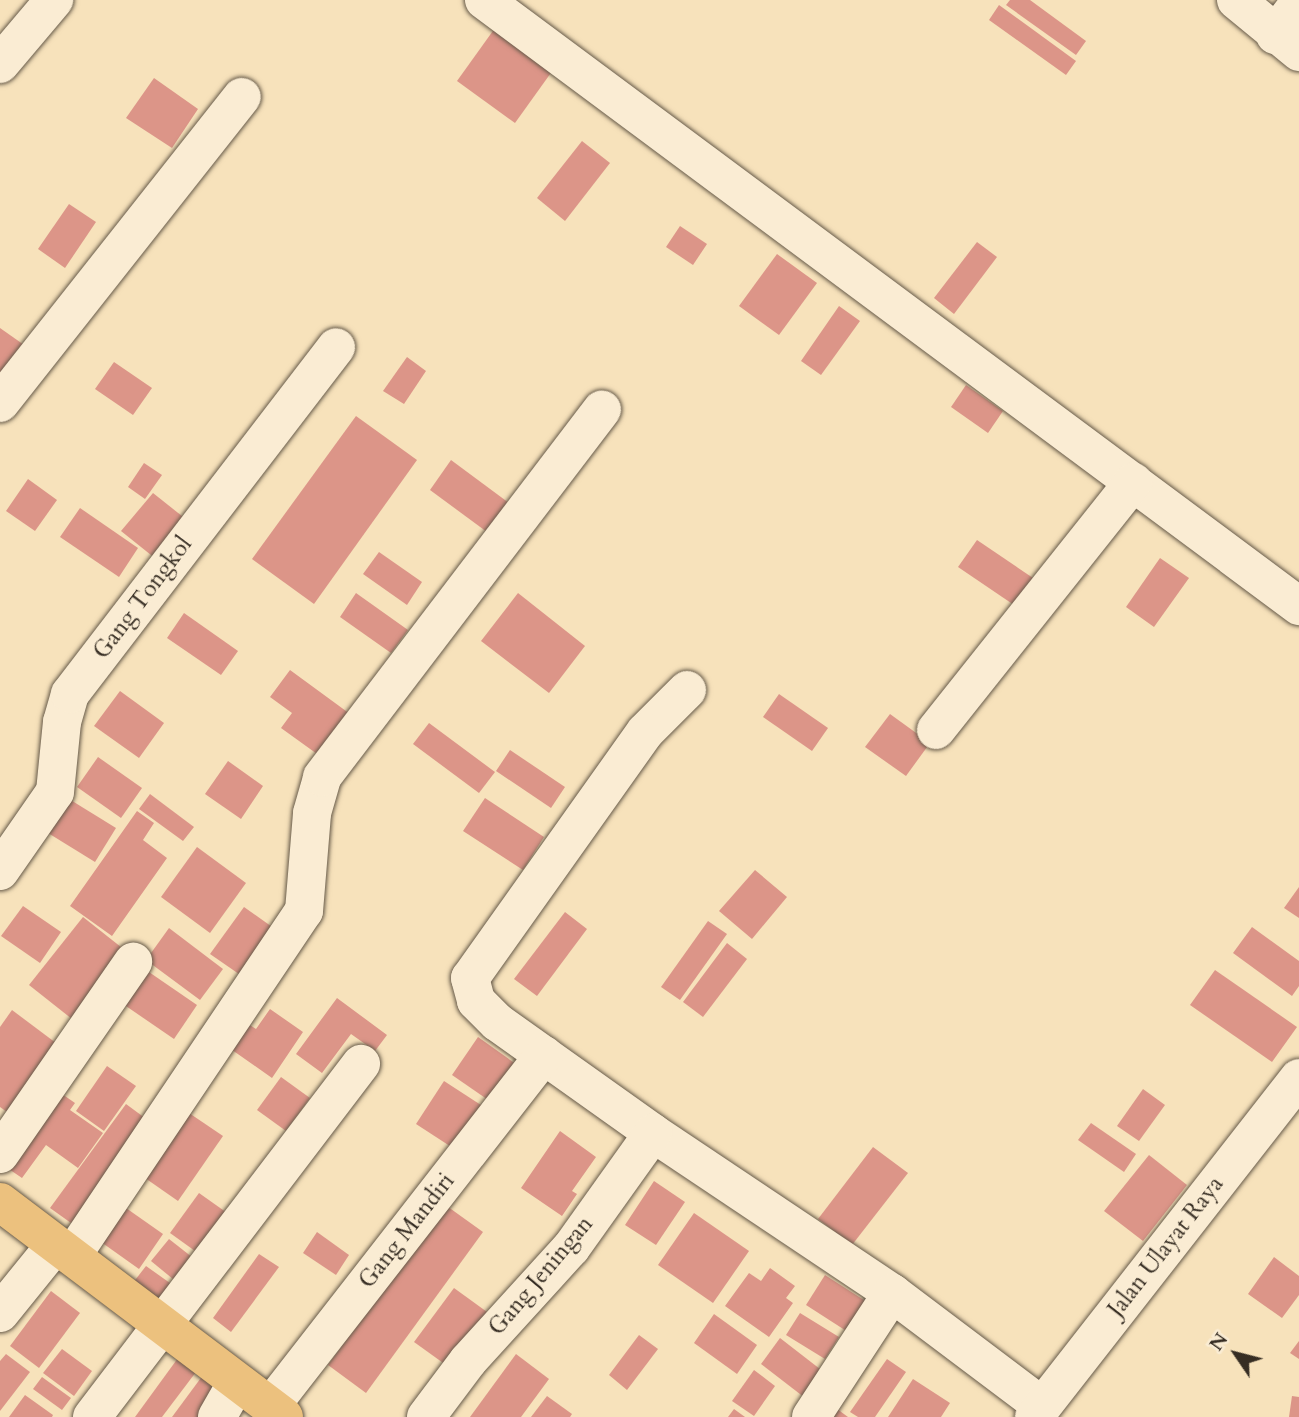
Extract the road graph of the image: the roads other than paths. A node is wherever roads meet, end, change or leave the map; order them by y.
1 (54, 0) edge
2 (484, 0) edge
3 (1236, 0) edge
4 (1299, 3) edge
5 (1287, 43) edge
6 (0, 64) edge
7 (242, 97) dead end
8 (336, 347) dead end
9 (0, 403) edge
10 (602, 410) dead end
11 (1133, 482) junction
12 (1299, 606) edge
13 (687, 690) dead end
14 (936, 730) dead end
15 (0, 871) edge
16 (133, 962) dead end
17 (544, 1055) junction
18 (361, 1064) dead end
19 (1299, 1078) edge
20 (653, 1133) junction
21 (0, 1154) edge
22 (0, 1202) edge
23 (64, 1251) junction
24 (892, 1293) junction
25 (0, 1313) edge
26 (162, 1327) junction
27 (237, 1382) junction
28 (277, 1412) edge
29 (1038, 1412) edge
30 (92, 1417) edge
31 (217, 1417) edge
32 (426, 1417) edge
33 (811, 1417) edge

1 - 6 street
2 - 11 street
3 - 5 street
4 - 5 street
7 - 9 street
8 - 15 street, Gang Tongkol
10 - 23 street
11 - 12 street
11 - 14 street
13 - 17 street
16 - 21 street
17 - 20 street
17 - 28 street, Gang Mandiri
18 - 26 street
19 - 29 street, Jalan Ulayat Raya
20 - 24 street
20 - 32 street, Gang Jeningan
22 - 23 main road
23 - 25 street
23 - 26 main road
24 - 29 street
24 - 33 street
26 - 27 main road
26 - 30 street
27 - 28 main road
27 - 31 street

